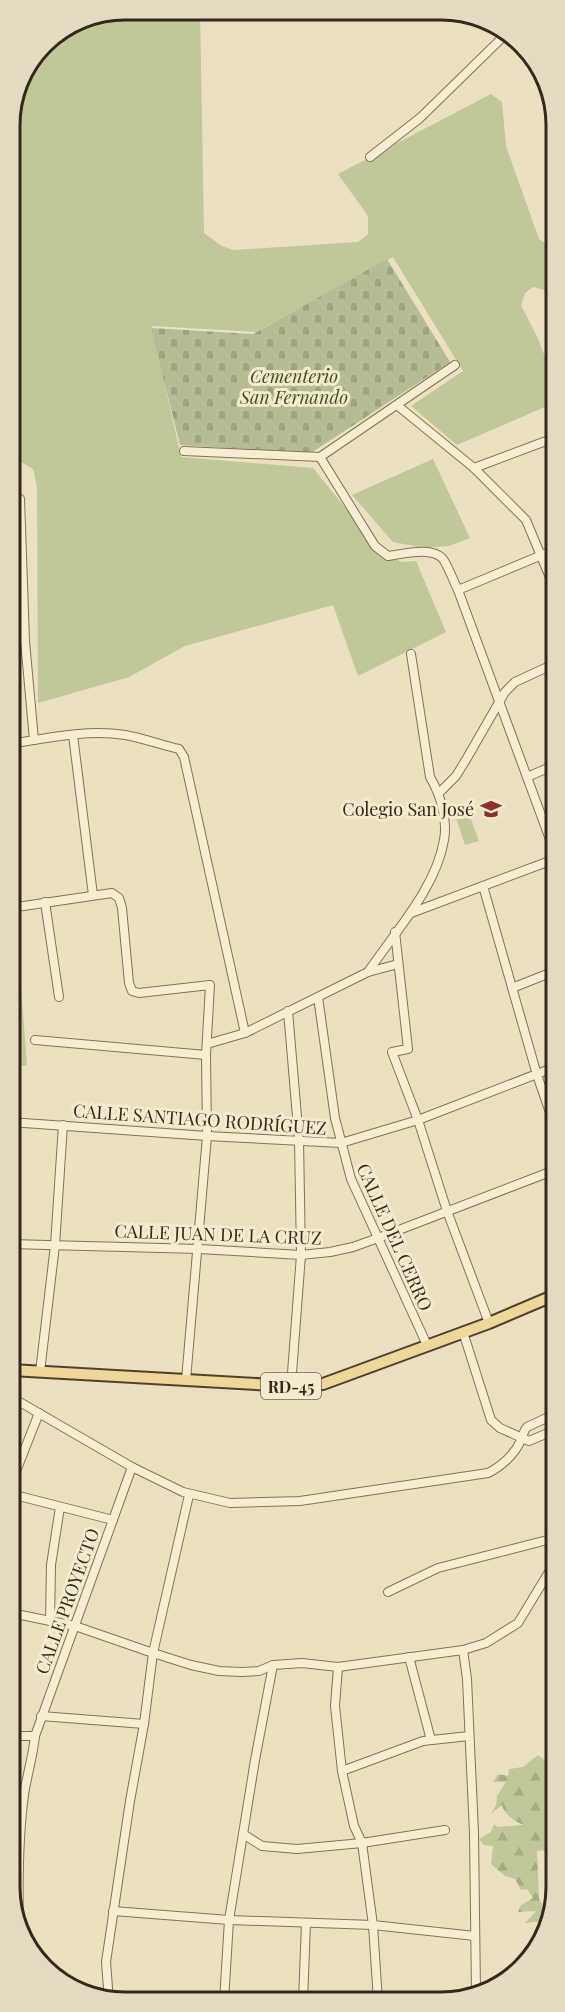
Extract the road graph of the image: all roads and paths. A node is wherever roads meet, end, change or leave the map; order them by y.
1 (501, 39) edge
2 (370, 157) dead end
3 (455, 365) dead end
4 (398, 406) junction
5 (546, 441) edge
6 (184, 451) dead end
7 (320, 458) junction
8 (474, 468) junction
9 (20, 499) dead end
10 (546, 553) edge
11 (542, 555) junction
12 (546, 565) edge
13 (458, 590) junction
14 (20, 640) edge
15 (25, 641) junction
16 (411, 654) dead end
17 (546, 668) edge
18 (500, 702) junction
19 (73, 735) junction
20 (34, 740) junction
21 (20, 742) edge
22 (546, 769) edge
23 (527, 777) junction
24 (439, 793) junction
25 (546, 827) edge
26 (546, 863) edge
27 (483, 886) junction
28 (93, 895) junction
29 (45, 902) junction
30 (20, 906) edge
31 (411, 913) junction
32 (395, 932) junction
33 (384, 948) junction
34 (397, 954) junction
35 (398, 964) junction
36 (368, 972) junction
37 (546, 975) edge
38 (512, 988) junction
39 (59, 997) dead end
40 (318, 997) junction
41 (288, 1011) junction
42 (245, 1033) junction
43 (35, 1040) dead end
44 (207, 1044) junction
45 (206, 1055) junction
46 (545, 1071) edge
47 (537, 1075) junction
48 (545, 1099) edge
49 (418, 1120) junction
50 (20, 1123) edge
51 (63, 1125) junction
52 (207, 1136) junction
53 (299, 1140) junction
54 (341, 1143) junction
55 (545, 1174) edge
56 (447, 1211) junction
57 (378, 1238) junction
58 (20, 1244) edge
59 (55, 1245) junction
60 (199, 1249) junction
61 (301, 1255) junction
62 (545, 1298) edge
63 (489, 1323) junction
64 (463, 1332) junction
65 (427, 1345) junction
66 (20, 1371) edge
67 (40, 1372) junction
68 (186, 1380) junction
69 (291, 1386) junction
70 (20, 1402) edge
71 (39, 1413) junction
72 (545, 1419) edge
73 (545, 1435) edge
74 (522, 1439) junction
75 (20, 1461) edge
76 (132, 1467) junction
77 (189, 1495) junction
78 (20, 1496) edge
79 (60, 1507) junction
80 (113, 1520) junction
81 (545, 1541) edge
82 (545, 1578) edge
83 (388, 1592) dead end
84 (20, 1615) edge
85 (50, 1621) junction
86 (75, 1626) junction
87 (463, 1650) junction
88 (153, 1653) junction
89 (409, 1658) junction
90 (273, 1665) junction
91 (338, 1667) junction
92 (41, 1716) junction
93 (144, 1724) junction
94 (20, 1736) edge
95 (34, 1736) junction
96 (469, 1736) junction
97 (431, 1740) junction
98 (342, 1771) junction
99 (445, 1830) dead end
100 (243, 1834) junction
101 (20, 1839) edge
102 (362, 1843) junction
103 (113, 1911) junction
104 (229, 1920) junction
105 (306, 1923) junction
106 (373, 1925) junction
107 (475, 1936) junction
108 (476, 1986) edge
109 (108, 1991) edge
110 (225, 1992) edge
111 (303, 1992) edge
112 (377, 1992) edge

1 - 2 street
3 - 4 street
4 - 7 street
4 - 8 street
5 - 8 street
6 - 7 street
7 - 13 street
8 - 11 street
9 - 15 street
10 - 11 street
11 - 12 street
11 - 13 street
13 - 18 street
14 - 15 street
15 - 20 street
16 - 24 street
17 - 18 street
18 - 23 street
18 - 24 street
19 - 20 street
19 - 28 street
19 - 42 street
20 - 21 street
22 - 23 street
23 - 25 street
24 - 31 street
26 - 27 street
27 - 31 street
27 - 38 street
28 - 29 street
28 - 44 street
29 - 30 street
29 - 39 street
31 - 32 street
32 - 33 street
32 - 34 street
33 - 34 street
33 - 36 street
34 - 35 street
35 - 36 street
35 - 49 street
36 - 40 street
37 - 38 street
38 - 47 street
40 - 41 street
40 - 54 street, CALLE DEL CERRO
41 - 42 street
41 - 53 street
42 - 44 street
43 - 45 street
44 - 45 street
45 - 52 street
46 - 47 street, CALLE SANTIAGO RODRÍGUEZ
47 - 48 street
47 - 49 street, CALLE SANTIAGO RODRÍGUEZ
49 - 54 street, CALLE SANTIAGO RODRÍGUEZ
49 - 56 street
50 - 51 street, CALLE SANTIAGO RODRÍGUEZ
51 - 52 street, CALLE SANTIAGO RODRÍGUEZ
51 - 59 street
52 - 53 street, CALLE SANTIAGO RODRÍGUEZ
52 - 60 street
53 - 54 street, CALLE SANTIAGO RODRÍGUEZ
53 - 61 street
54 - 57 street, CALLE DEL CERRO
55 - 56 street, CALLE JUAN DE LA CRUZ
56 - 57 street, CALLE JUAN DE LA CRUZ
56 - 63 street
57 - 61 street, CALLE JUAN DE LA CRUZ
57 - 65 street, CALLE DEL CERRO
58 - 59 street, CALLE JUAN DE LA CRUZ
59 - 60 street, CALLE JUAN DE LA CRUZ
59 - 67 street
60 - 61 street, CALLE JUAN DE LA CRUZ
60 - 68 street
61 - 69 street
62 - 63 main road, RD-45
63 - 64 main road, RD-45
64 - 65 main road, RD-45
64 - 74 street
65 - 69 main road, RD-45
66 - 67 main road, RD-45
67 - 68 main road, RD-45
68 - 69 main road, RD-45
70 - 71 street
71 - 75 street
71 - 76 street
72 - 74 street
73 - 74 street
74 - 77 street
76 - 77 street
76 - 80 street, CALLE PROYECTO
77 - 88 street
78 - 79 street
79 - 80 street
79 - 85 street
80 - 86 street, CALLE PROYECTO
81 - 83 street
82 - 87 street
84 - 85 street
85 - 86 street
86 - 88 street
86 - 92 street, CALLE PROYECTO
87 - 89 street
87 - 96 street
88 - 90 street
88 - 93 street
89 - 91 street
89 - 97 street
90 - 91 street
90 - 100 street
91 - 98 street
92 - 93 street
92 - 95 street, CALLE PROYECTO
93 - 103 street
94 - 95 street
95 - 101 street, CALLE PROYECTO
96 - 97 street
96 - 107 street
97 - 98 street
98 - 102 street
99 - 102 street
100 - 102 street
100 - 104 street
102 - 106 street
103 - 104 street
103 - 109 street
104 - 105 street
104 - 110 street
105 - 106 street
105 - 111 street
106 - 107 street
106 - 112 street
107 - 108 street

